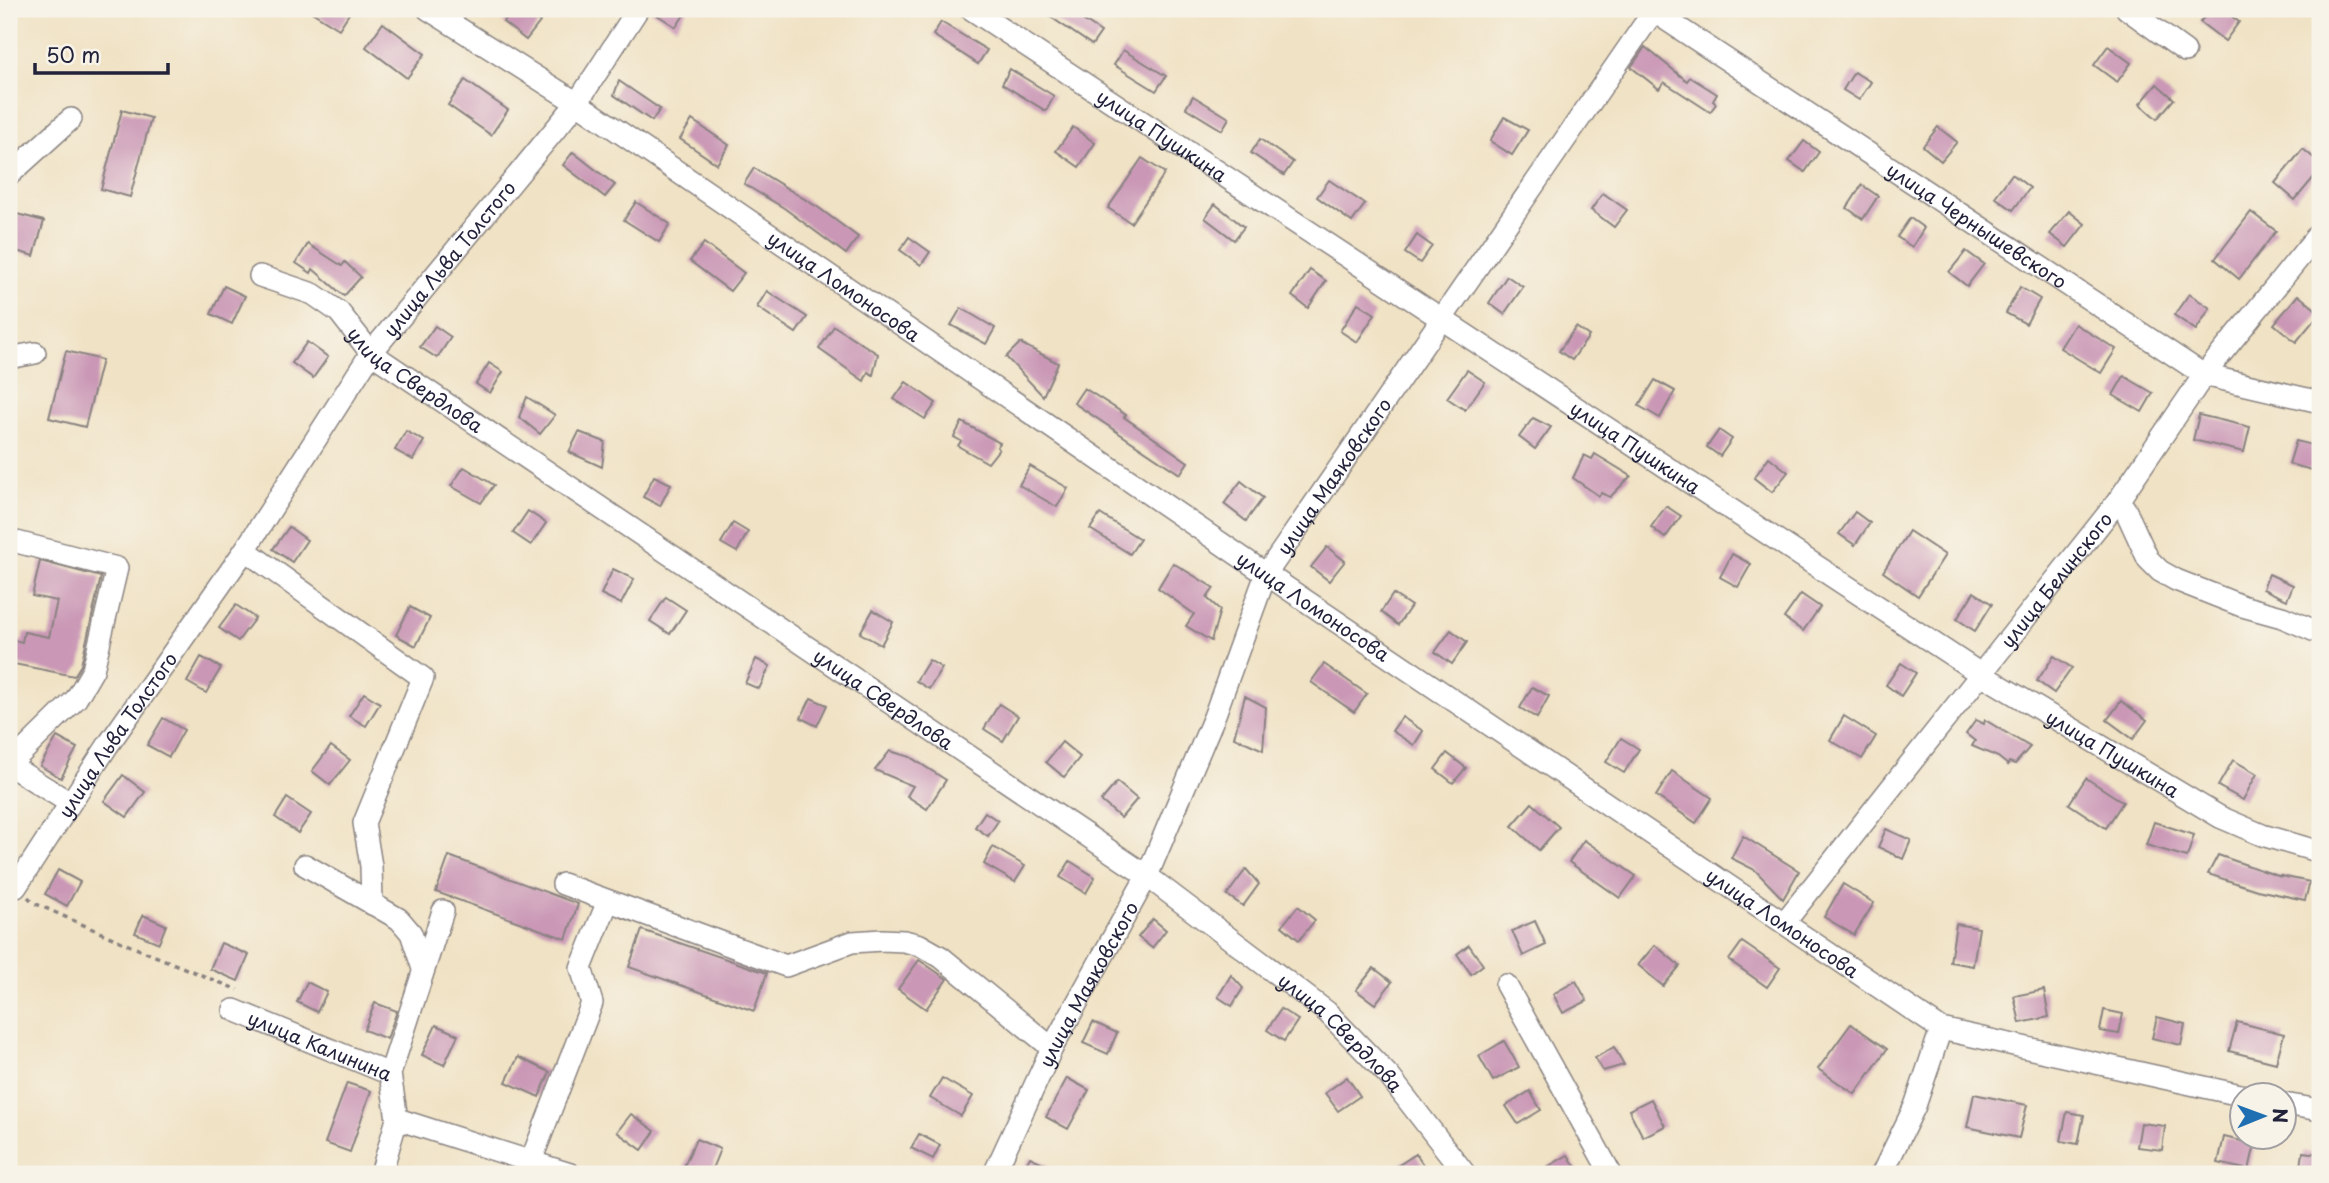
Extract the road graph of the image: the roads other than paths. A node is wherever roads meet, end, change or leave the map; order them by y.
1 (428, 9) edge
2 (638, 9) edge
3 (971, 9) edge
4 (1653, 9) edge
5 (2127, 9) edge
6 (2185, 51) dead end
7 (577, 103) junction
8 (71, 119) dead end
9 (9, 175) edge
10 (2320, 232) edge
11 (260, 276) dead end
12 (1441, 319) junction
13 (36, 353) dead end
14 (371, 353) junction
15 (9, 358) edge
16 (2204, 375) junction
17 (2320, 401) edge
18 (2118, 501) junction
19 (9, 540) edge
20 (245, 550) junction
21 (1266, 574) junction
22 (2320, 633) edge
23 (1979, 673) junction
24 (9, 765) edge
25 (70, 803) junction
26 (2320, 852) edge
27 (304, 865) dead end
28 (1147, 876) junction
29 (563, 884) dead end
30 (13, 885) edge
31 (608, 901) junction
32 (372, 904) junction
33 (443, 911) dead end
34 (1784, 923) junction
35 (423, 969) junction
36 (1506, 985) dead end
37 (240, 1002) road end
38 (1941, 1029) junction
39 (1052, 1048) junction
40 (390, 1074) junction
41 (2228, 1092) edge
42 (2298, 1106) edge
43 (2320, 1110) edge
44 (397, 1119) junction
45 (531, 1161) junction
46 (381, 1174) edge
47 (570, 1174) edge
48 (995, 1174) edge
49 (1465, 1174) edge
50 (1611, 1174) edge
51 (1882, 1174) edge

1 - 7 street, улица Ломоносова
2 - 7 street, улица Льва Толстого
3 - 12 street, улица Пушкина
4 - 12 street, улица Маяковского
4 - 16 street, улица Чернышевского
5 - 6 street
7 - 14 street, улица Льва Толстого
7 - 21 street, улица Ломоносова
8 - 9 street
10 - 16 street, улица Белинского
11 - 14 street, улица Свердлова
12 - 21 street, улица Маяковского
12 - 23 street, улица Пушкина
13 - 15 street
14 - 20 street, улица Льва Толстого
14 - 28 street, улица Свердлова
16 - 17 street, улица Чернышевского
16 - 18 street, улица Белинского
18 - 22 street
18 - 23 street, улица Белинского
19 - 24 street
20 - 25 street, улица Льва Толстого
20 - 32 street
21 - 28 street, улица Маяковского
21 - 34 street, улица Ломоносова
23 - 26 street, улица Пушкина
23 - 34 street, улица Белинского
24 - 25 street
25 - 30 street, улица Льва Толстого
27 - 32 street
28 - 39 street, улица Маяковского
28 - 49 street, улица Свердлова
29 - 31 street
31 - 39 street
31 - 45 street
32 - 35 street
33 - 35 street
34 - 38 street, улица Ломоносова
35 - 40 street
36 - 50 street
37 - 40 street, улица Калинина
38 - 41 street, улица Ломоносова
38 - 51 street
39 - 48 street, улица Маяковского
40 - 44 street, улица Калинина
42 - 43 street
44 - 45 street
44 - 46 street
45 - 47 street

